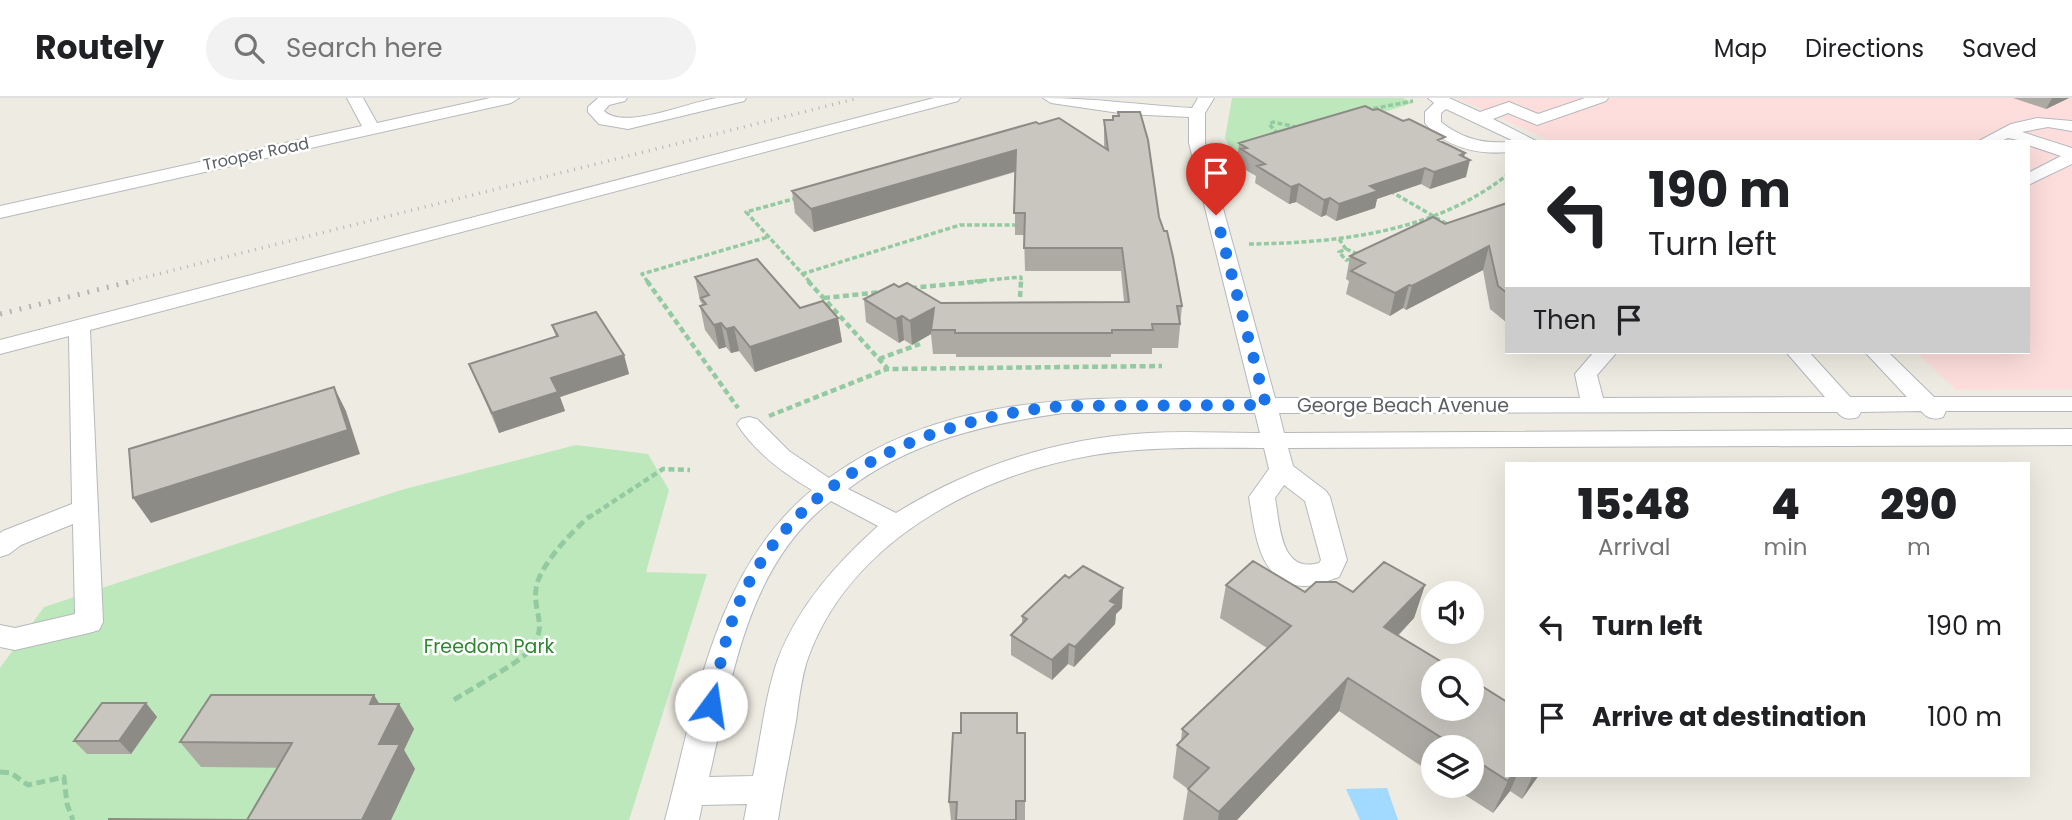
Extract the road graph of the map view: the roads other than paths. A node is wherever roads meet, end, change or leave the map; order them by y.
1 (355, 98) edge
2 (511, 98) edge
3 (618, 98) edge
4 (738, 98) edge
5 (952, 98) edge
6 (1051, 98) edge
7 (1600, 98) edge
8 (1440, 100) edge
9 (1201, 106) edge
10 (1480, 118) junction
11 (2072, 126) edge
12 (372, 129) junction
13 (2007, 131) junction
14 (1526, 140) edge
15 (1989, 140) edge
16 (1505, 147) edge
17 (2072, 156) edge
18 (2030, 179) edge
19 (0, 212) edge
20 (79, 327) junction
21 (0, 347) edge
22 (1604, 354) edge
23 (1799, 354) edge
24 (1878, 354) edge
25 (2072, 404) edge
26 (1266, 405) junction
27 (1593, 405) junction
28 (1928, 405) junction
29 (1844, 406) junction
30 (749, 424) road end
31 (1960, 437) junction
32 (2072, 437) edge
33 (1873, 438) junction
34 (1275, 441) junction
35 (1282, 470) dead end
36 (828, 488) junction
37 (85, 509) junction
38 (897, 525) junction
39 (0, 547) edge
40 (0, 636) edge
41 (764, 805) edge
42 (686, 806) edge

1 - 12 street
2 - 12 street, Trooper Road
3 - 4 street
5 - 20 street
6 - 9 street
7 - 10 street
8 - 10 street
8 - 16 street
9 - 26 street
10 - 14 street
11 - 13 street
12 - 19 street, Trooper Road
13 - 15 street
13 - 17 street
17 - 18 street
20 - 21 street
20 - 37 street
22 - 27 street
23 - 29 street
24 - 28 street
25 - 28 street, George Beach Avenue
26 - 27 street, George Beach Avenue
26 - 34 street
26 - 36 street, George Beach Avenue
27 - 29 street, George Beach Avenue
28 - 29 street, George Beach Avenue
28 - 31 street
29 - 33 street
30 - 36 street
31 - 32 street, George Beach Avenue
31 - 33 street, George Beach Avenue
33 - 34 street, George Beach Avenue
34 - 35 street
34 - 38 street, George Beach Avenue
36 - 38 street
36 - 42 street, George Beach Avenue
37 - 39 street
37 - 40 street
38 - 41 street, George Beach Avenue
41 - 42 street

